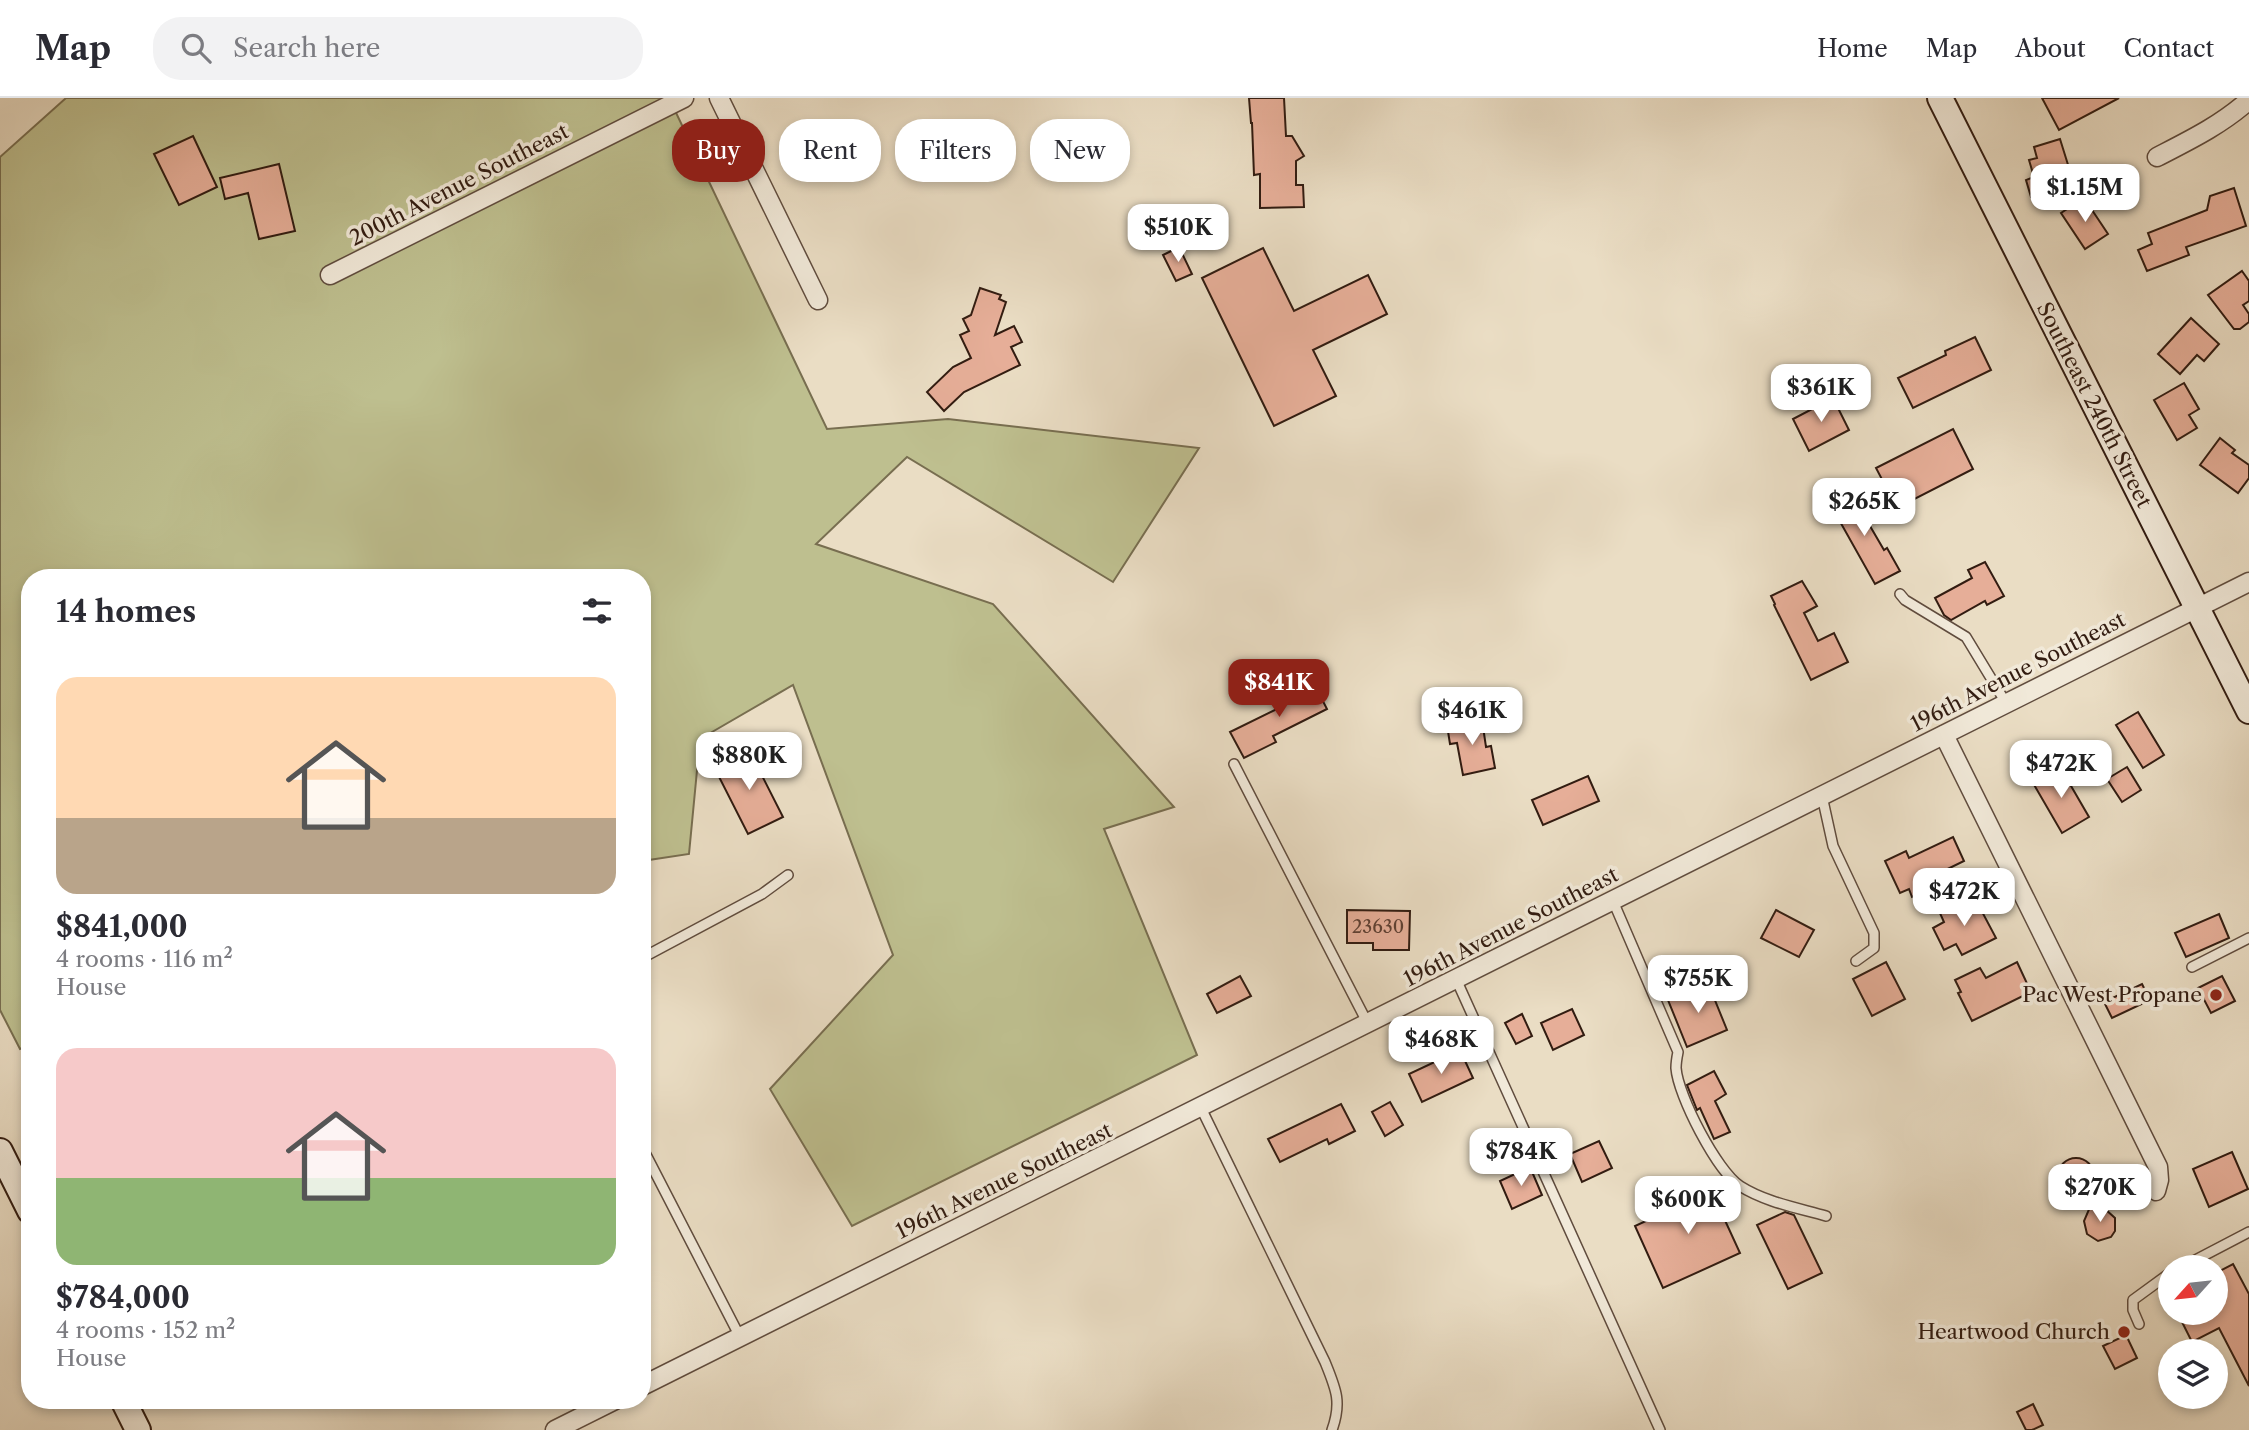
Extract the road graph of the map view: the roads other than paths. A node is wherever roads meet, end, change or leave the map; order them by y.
1 (684, 98) edge
2 (719, 98) edge
3 (1940, 98) edge
4 (2249, 100) edge
5 (2157, 157) dead end
6 (330, 275) dead end
7 (818, 300) dead end
8 (2249, 582) edge
9 (1900, 594) dead end
10 (2196, 608) junction
11 (2006, 704) junction
12 (2249, 711) edge
13 (1944, 735) junction
14 (1234, 764) dead end
15 (1822, 796) junction
16 (788, 875) dead end
17 (1613, 901) junction
18 (2249, 938) edge
19 (651, 953) edge
20 (1856, 961) dead end
21 (2192, 967) dead end
22 (1456, 979) junction
23 (1368, 1024) junction
24 (1201, 1108) junction
25 (0, 1151) edge
26 (651, 1164) edge
27 (2156, 1191) dead end
28 (21, 1193) edge
29 (1826, 1216) dead end
30 (2249, 1232) edge
31 (2205, 1255) edge
32 (2158, 1282) edge
33 (2139, 1324) dead end
34 (740, 1337) junction
35 (651, 1382) edge
36 (128, 1409) edge
37 (597, 1409) edge
38 (138, 1430) edge
39 (555, 1430) edge
40 (1332, 1430) edge
41 (1660, 1430) edge

1 - 6 street, 200th Avenue Southeast
2 - 7 street
3 - 10 main road, Southeast 240th Street
4 - 5 street
8 - 10 street, 196th Avenue Southeast
9 - 11 lane
10 - 11 street, 196th Avenue Southeast
10 - 12 main road, Southeast 240th Street
11 - 13 street, 196th Avenue Southeast
13 - 15 street, 196th Avenue Southeast
13 - 27 street
14 - 23 lane
15 - 17 street, 196th Avenue Southeast
15 - 20 lane
16 - 19 lane
17 - 22 street, 196th Avenue Southeast
17 - 29 lane
18 - 21 lane
22 - 23 street, 196th Avenue Southeast
22 - 41 lane
23 - 24 street, 196th Avenue Southeast
24 - 34 street, 196th Avenue Southeast
24 - 40 lane
25 - 28 main road
26 - 34 lane
30 - 31 lane
32 - 33 lane
34 - 35 street, 196th Avenue Southeast
36 - 38 main road
37 - 39 street

